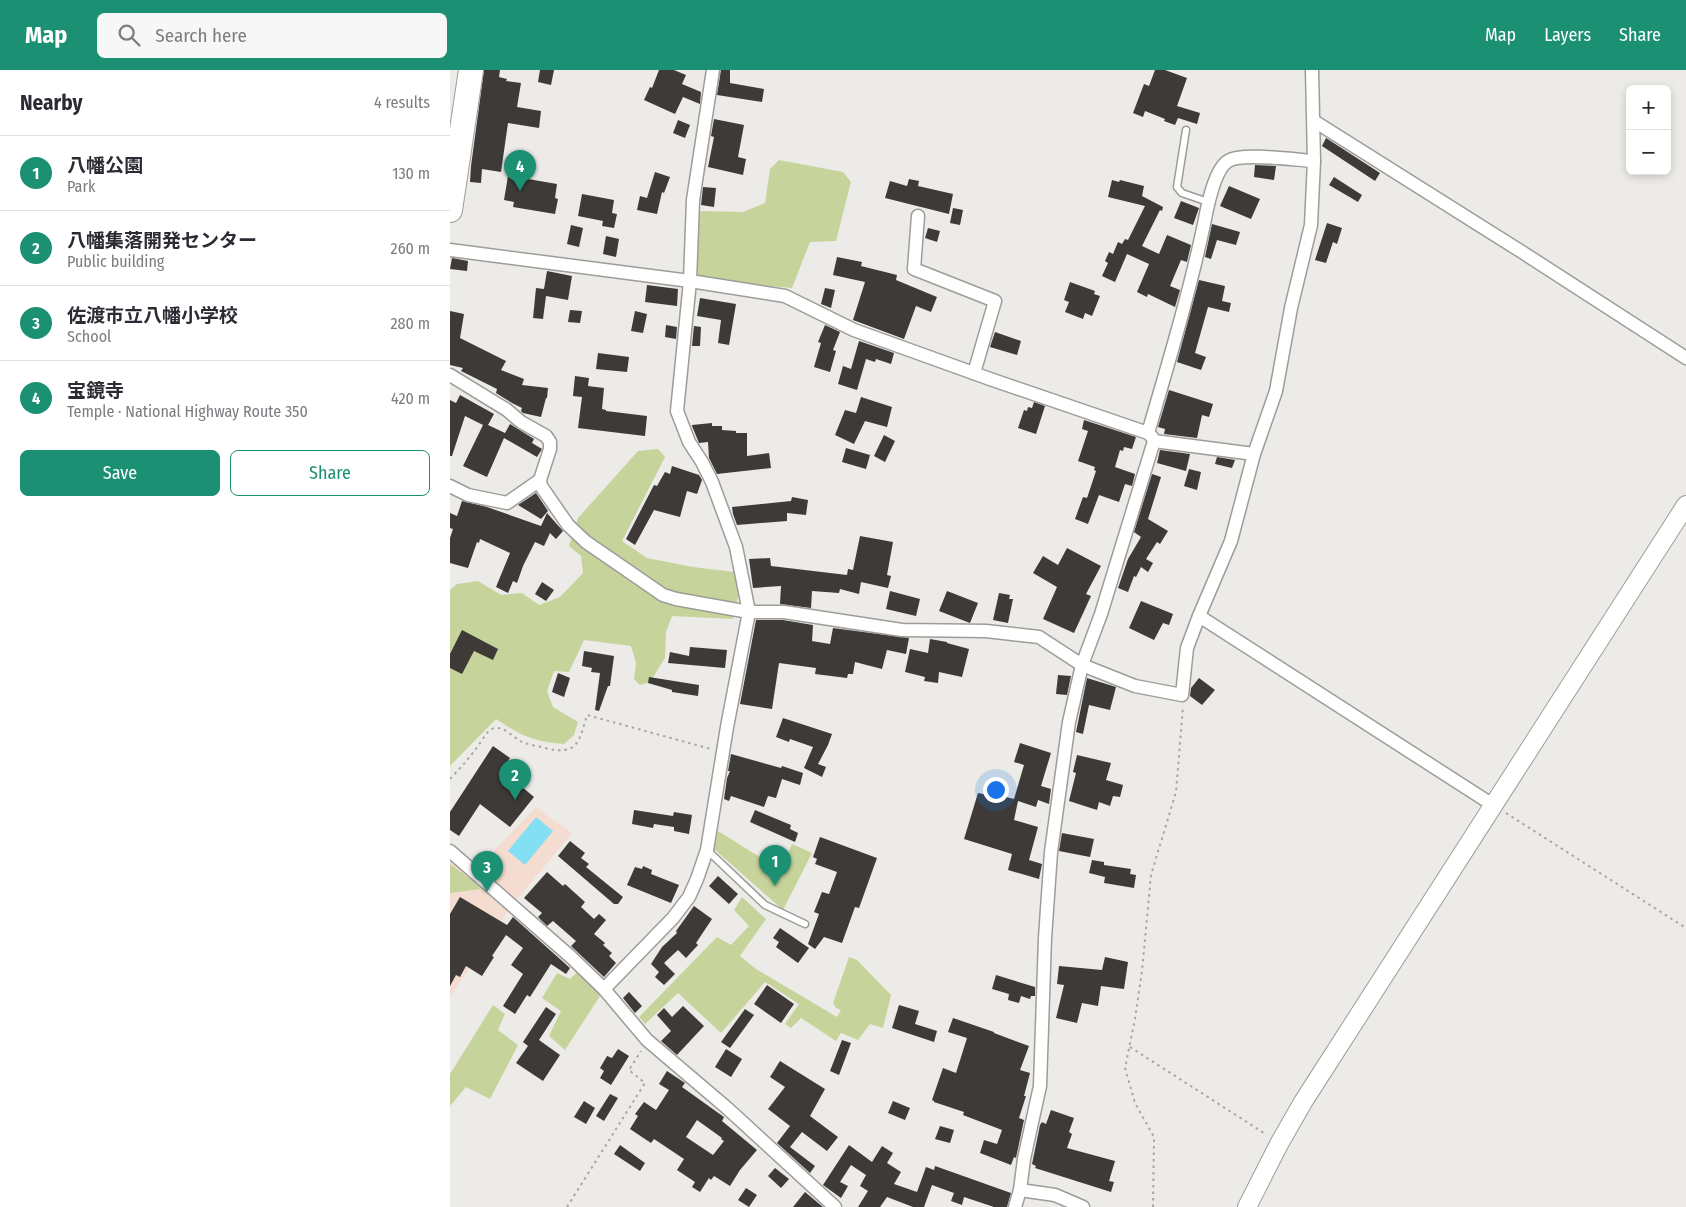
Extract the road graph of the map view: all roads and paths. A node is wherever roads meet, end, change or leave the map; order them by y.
1 (471, 70) edge
2 (713, 70) edge
3 (1312, 70) edge
4 (1314, 121) junction
5 (1186, 130) dead end
6 (1314, 161) junction
7 (1208, 202) junction
8 (450, 210) edge
9 (918, 216) dead end
10 (450, 250) edge
11 (690, 281) junction
12 (1686, 358) edge
13 (974, 373) junction
14 (450, 376) edge
15 (1151, 437) junction
16 (1254, 454) junction
17 (540, 480) junction
18 (450, 486) edge
19 (1686, 505) edge
20 (749, 612) junction
21 (1199, 616) junction
22 (1082, 665) junction
23 (1182, 695) junction
24 (723, 752) junction
25 (450, 778) edge
26 (1493, 805) junction
27 (707, 850) junction
28 (450, 852) edge
29 (805, 924) dead end
30 (1686, 928) edge
31 (604, 989) junction
32 (648, 1040) junction
33 (1130, 1047) junction
34 (1279, 1144) junction
35 (1020, 1190) junction
36 (567, 1207) edge
37 (835, 1207) edge
38 (1015, 1207) edge
39 (1083, 1207) edge
40 (1153, 1207) edge
41 (1247, 1207) edge

1 - 8 highway
2 - 11 street
3 - 4 street
4 - 6 street
4 - 12 street
5 - 7 lane
6 - 7 street
6 - 16 street
7 - 15 street
9 - 13 street
10 - 11 street
11 - 13 street
11 - 20 street
13 - 15 street
14 - 17 street
15 - 16 street
15 - 22 street
16 - 21 street
17 - 18 street
17 - 20 street
19 - 26 street
20 - 22 street
20 - 24 street
21 - 23 street
21 - 26 street
22 - 23 street
22 - 35 street
23 - 33 path
24 - 25 path
24 - 27 street
26 - 30 path
26 - 34 street
27 - 29 lane
27 - 31 street
28 - 31 street
31 - 32 street
32 - 36 path
32 - 37 street
33 - 34 path
33 - 40 path
34 - 41 street
35 - 38 street
35 - 39 street

